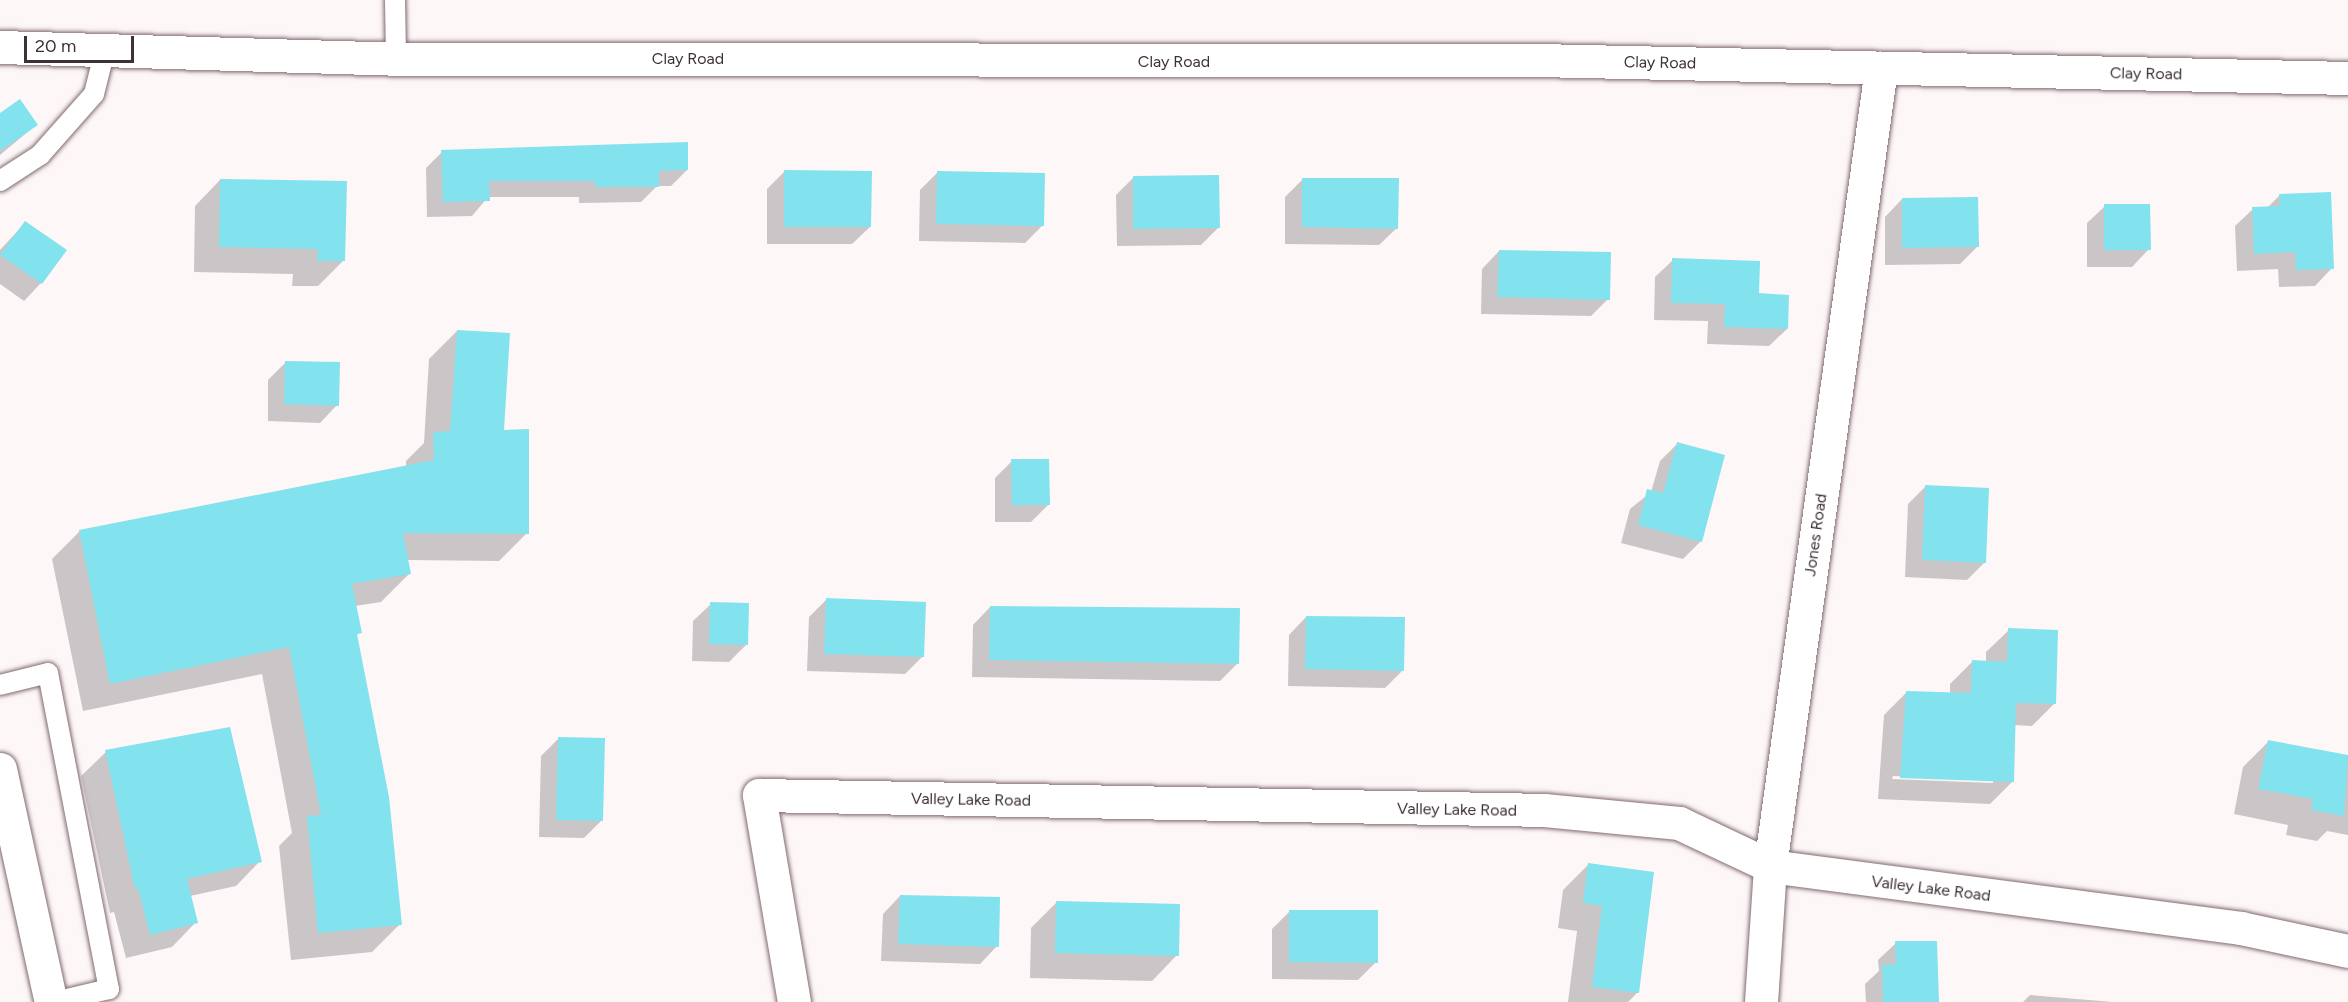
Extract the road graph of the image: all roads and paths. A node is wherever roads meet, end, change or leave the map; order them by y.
1 (395, 0) edge
2 (0, 46) edge
3 (105, 50) junction
4 (396, 59) junction
5 (1881, 68) junction
6 (2348, 78) edge
7 (0, 181) edge
8 (0, 685) edge
9 (0, 769) edge
10 (1770, 866) junction
11 (2348, 951) edge
12 (53, 1002) edge
13 (794, 1002) edge
14 (1761, 1002) edge

1 - 4 lane
2 - 3 street, Clay Road
3 - 4 street, Clay Road
3 - 7 lane
4 - 5 street, Clay Road
5 - 6 street, Clay Road
5 - 10 street, Jones Road
8 - 12 lane
9 - 12 street
10 - 11 street, Valley Lake Road
10 - 13 street, Valley Lake Road
10 - 14 street, Jones Road

